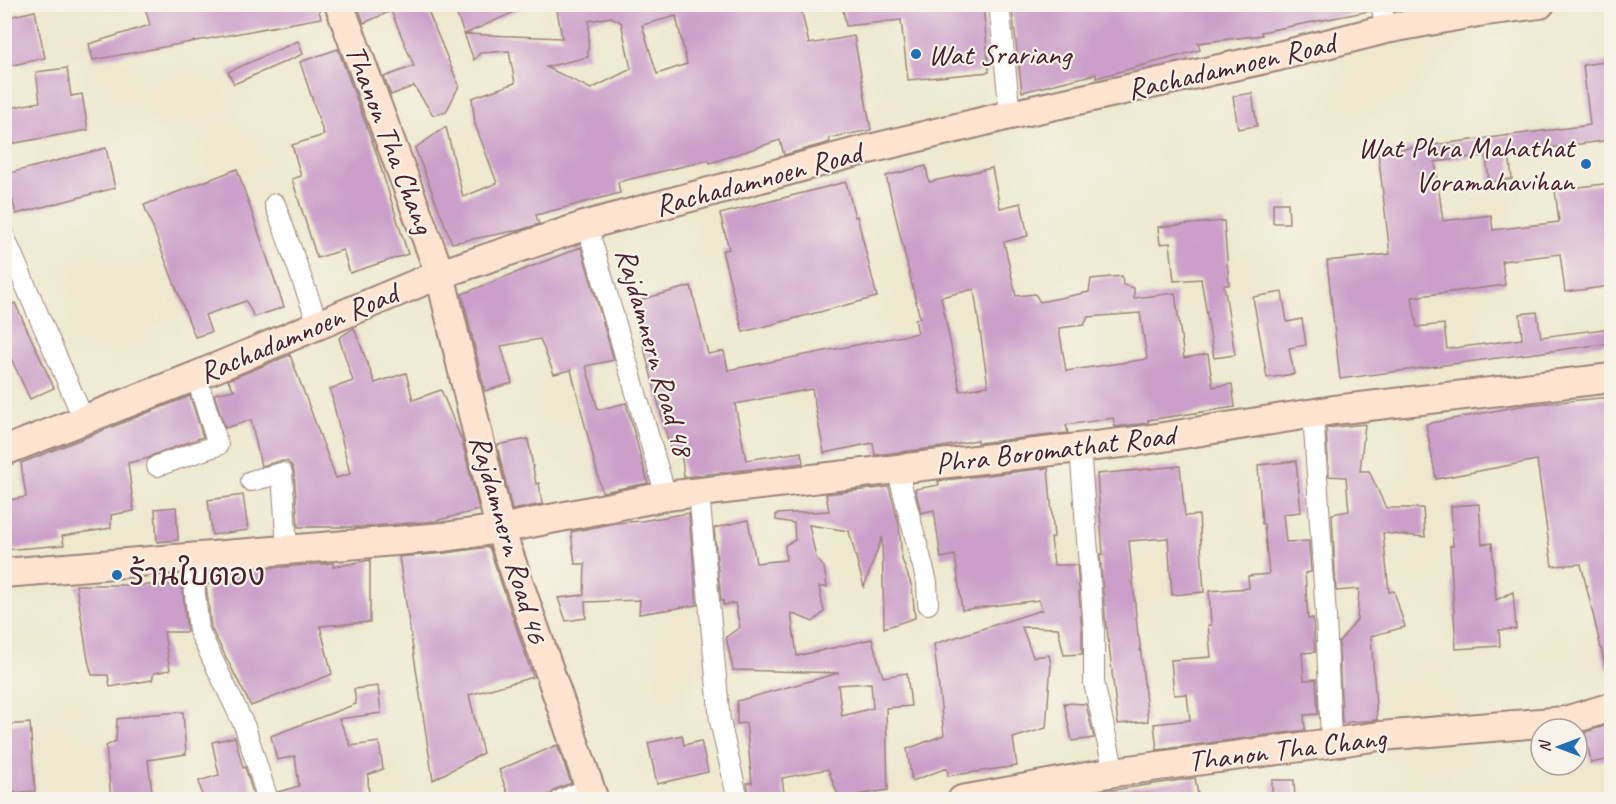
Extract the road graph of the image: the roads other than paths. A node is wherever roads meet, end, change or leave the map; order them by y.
1 (339, 4) edge
2 (999, 4) edge
3 (1540, 4) edge
4 (1477, 8) edge
5 (1383, 16) edge
6 (1010, 116) junction
7 (275, 204) dead end
8 (587, 225) junction
9 (4, 236) edge
10 (440, 274) junction
11 (318, 324) junction
12 (196, 376) junction
13 (1611, 378) edge
14 (1313, 413) junction
15 (84, 420) junction
16 (1080, 448) junction
17 (4, 451) edge
18 (157, 466) dead end
19 (897, 469) junction
20 (251, 481) dead end
21 (699, 493) junction
22 (666, 496) junction
23 (500, 529) junction
24 (287, 549) junction
25 (191, 557) junction
26 (4, 573) edge
27 (928, 604) dead end
28 (1611, 707) edge
29 (1330, 743) junction
30 (1114, 772) junction
31 (592, 794) edge
32 (268, 800) edge
33 (561, 800) edge
34 (738, 800) edge
35 (963, 800) edge

1 - 10 street, Thanon Tha Chang
2 - 6 street
3 - 4 street, Rachadamnoen Road
4 - 5 street, Rachadamnoen Road
5 - 6 street, Rachadamnoen Road
6 - 8 street, Rachadamnoen Road
7 - 11 street
8 - 10 street, Rachadamnoen Road
8 - 22 street, Rajdamnern Road 48
9 - 15 street
10 - 11 street, Rachadamnoen Road
10 - 23 street, Rajdamnern Road 46
11 - 12 street, Rachadamnoen Road
12 - 15 street, Rachadamnoen Road
12 - 18 street
13 - 14 street, Phra Boromathat Road
14 - 16 street, Phra Boromathat Road
14 - 29 street
15 - 17 street, Rachadamnoen Road
16 - 19 street, Phra Boromathat Road
16 - 30 street
19 - 21 street, Phra Boromathat Road
19 - 27 street
20 - 24 street
21 - 22 street, Phra Boromathat Road
21 - 34 street
22 - 23 street, Phra Boromathat Road
23 - 24 street, Phra Boromathat Road
23 - 31 street, Rajdamnern Road 46
24 - 25 street, Phra Boromathat Road
25 - 26 street, Phra Boromathat Road
25 - 32 street
28 - 29 street, Thanon Tha Chang
29 - 30 street, Thanon Tha Chang
30 - 35 street, Thanon Tha Chang
31 - 33 street

